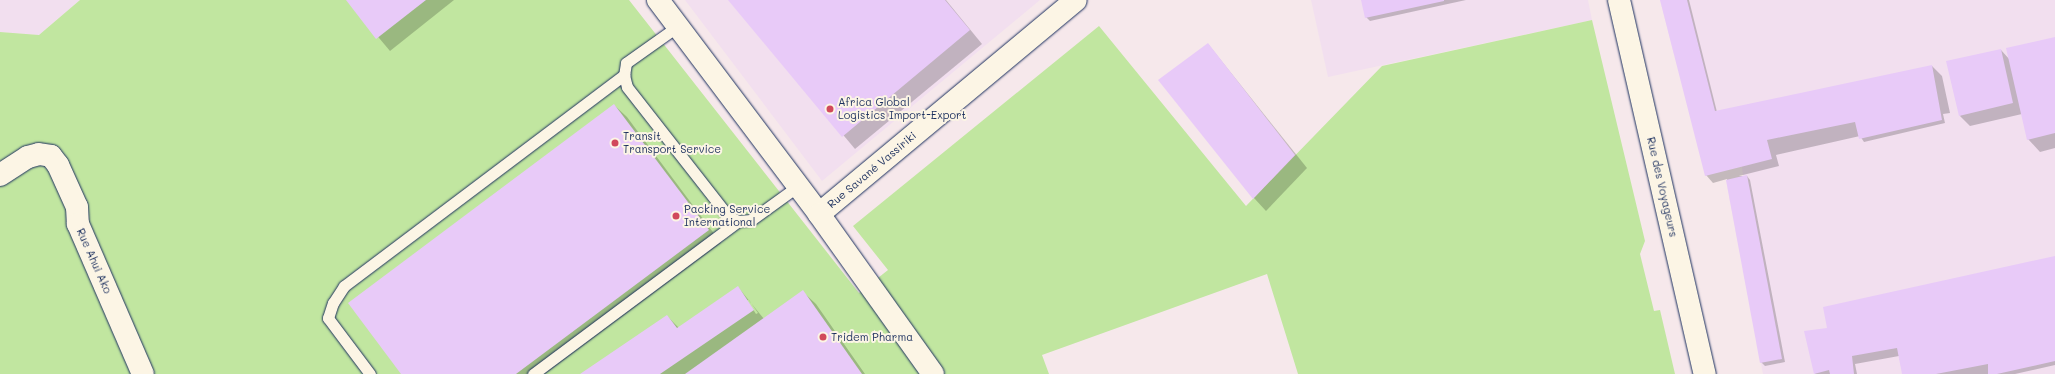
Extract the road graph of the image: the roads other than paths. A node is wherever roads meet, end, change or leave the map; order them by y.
1 (658, 0) edge
2 (1076, 0) edge
3 (1619, 0) edge
4 (678, 26) junction
5 (624, 75) junction
6 (0, 175) edge
7 (798, 186) junction
8 (819, 214) junction
9 (738, 221) junction
10 (143, 374) edge
11 (370, 374) edge
12 (534, 374) edge
13 (933, 374) edge
14 (1705, 374) edge

1 - 4 street, Rue Savané Vassiriki
2 - 8 street, Rue Savané Vassiriki
3 - 14 street, Rue des Voyageurs
4 - 5 lane
4 - 7 street, Rue Savané Vassiriki
5 - 9 lane
5 - 11 lane
6 - 10 street, Rue Ahui Ako
7 - 8 street, Rue Savané Vassiriki
7 - 9 lane
8 - 13 street
9 - 12 lane

